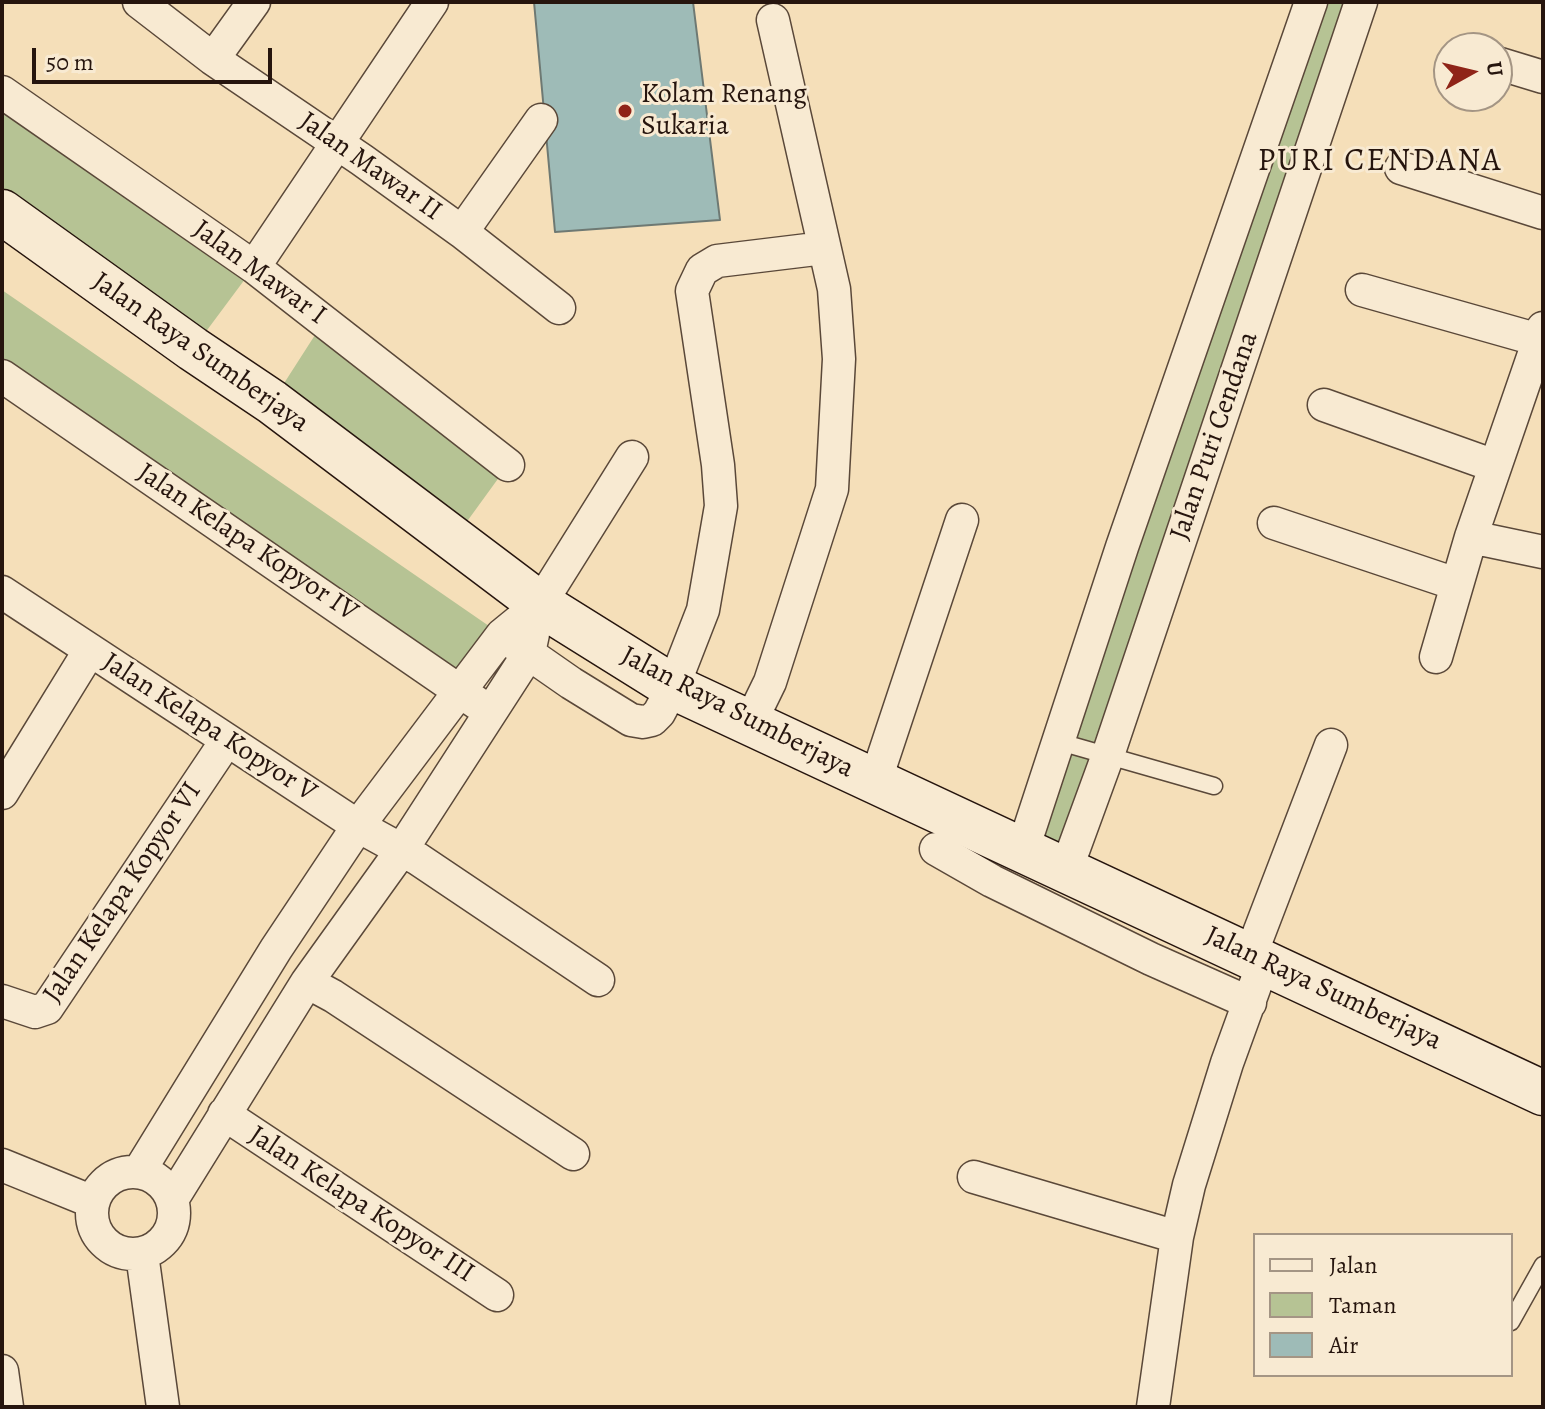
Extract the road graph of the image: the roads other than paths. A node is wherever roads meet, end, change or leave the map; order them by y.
1 (139, 2) edge
2 (254, 2) edge
3 (432, 2) edge
4 (1311, 2) edge
5 (1361, 2) edge
6 (773, 20) dead end
7 (213, 59) junction
8 (1513, 68) edge
9 (1543, 77) edge
10 (2, 92) edge
11 (541, 120) dead end
12 (337, 143) junction
13 (1401, 168) dead end
14 (1242, 209) junction
15 (2, 212) edge
16 (1543, 213) edge
17 (1286, 225) junction
18 (462, 232) junction
19 (824, 248) junction
20 (254, 267) junction
21 (1362, 290) dead end
22 (559, 308) dead end
23 (1541, 334) edge
24 (2, 376) edge
25 (1324, 405) dead end
26 (632, 457) dead end
27 (508, 465) dead end
28 (1495, 466) junction
29 (962, 520) dead end
30 (1274, 523) dead end
31 (1471, 537) junction
32 (1122, 547) junction
33 (1543, 552) edge
34 (1172, 564) junction
35 (1456, 584) junction
36 (2, 592) edge
37 (540, 604) junction
38 (502, 635) junction
39 (90, 650) junction
40 (529, 653) junction
41 (1436, 657) dead end
42 (673, 687) junction
43 (461, 690) junction
44 (490, 713) junction
45 (750, 723) junction
46 (227, 740) junction
47 (1060, 742) junction
48 (1331, 745) dead end
49 (1108, 755) junction
50 (875, 782) junction
51 (1214, 786) dead end
52 (2, 793) edge
53 (358, 826) junction
54 (936, 849) dead end
55 (1023, 849) junction
56 (410, 855) junction
57 (1066, 870) junction
58 (1257, 958) junction
59 (598, 980) dead end
60 (307, 982) junction
61 (2, 1001) edge
62 (1250, 1003) junction
63 (1543, 1093) edge
64 (224, 1114) junction
65 (573, 1154) dead end
66 (2, 1165) edge
67 (140, 1170) junction
68 (974, 1177) dead end
69 (173, 1198) junction
70 (93, 1202) junction
71 (1177, 1237) junction
72 (142, 1254) junction
73 (1543, 1265) edge
74 (497, 1295) dead end
75 (1513, 1318) edge
76 (2, 1371) edge
77 (7, 1407) edge
78 (163, 1407) edge
79 (1153, 1407) edge

1 - 7 street, Jalan Mawar II
2 - 7 street
3 - 12 street
4 - 14 street, Jalan Puri Cendana
5 - 17 street, Jalan Puri Cendana
6 - 19 street
7 - 12 street, Jalan Mawar II
8 - 9 street
10 - 20 street, Jalan Mawar I
11 - 18 street
12 - 18 street, Jalan Mawar II
12 - 20 street
13 - 16 street
14 - 17 street
14 - 32 street, Jalan Puri Cendana
15 - 37 street, Jalan Raya Sumberjaya
17 - 34 street, Jalan Puri Cendana
18 - 22 street, Jalan Mawar II
19 - 42 street
19 - 45 street
20 - 27 street, Jalan Mawar I
21 - 23 street
23 - 28 street
24 - 43 street, Jalan Kelapa Kopyor IV
25 - 28 street
26 - 37 street
28 - 31 street
29 - 50 street
30 - 35 street
31 - 33 street
31 - 35 street
32 - 34 street
32 - 47 street, Jalan Puri Cendana
34 - 49 street, Jalan Puri Cendana
35 - 41 street
36 - 39 street, Jalan Kelapa Kopyor V
37 - 38 street
37 - 40 street
37 - 42 street, Jalan Raya Sumberjaya
38 - 40 street
38 - 43 street
39 - 46 street, Jalan Kelapa Kopyor V
39 - 52 street
40 - 42 street
40 - 44 street
42 - 45 street, Jalan Raya Sumberjaya
43 - 44 street, Jalan Kelapa Kopyor IV
43 - 53 street
44 - 56 street
45 - 50 street, Jalan Raya Sumberjaya
46 - 53 street, Jalan Kelapa Kopyor V
46 - 61 street, Jalan Kelapa Kopyor VI
47 - 49 lane
47 - 55 street, Jalan Puri Cendana
48 - 58 street
49 - 51 lane
49 - 57 street, Jalan Puri Cendana
50 - 55 street, Jalan Raya Sumberjaya
53 - 56 street, Jalan Kelapa Kopyor V
53 - 67 street
54 - 62 street
55 - 57 street, Jalan Raya Sumberjaya
56 - 59 street, Jalan Kelapa Kopyor V
56 - 60 street
57 - 58 street, Jalan Raya Sumberjaya
58 - 62 street
58 - 63 street, Jalan Raya Sumberjaya
60 - 64 street
60 - 65 street
62 - 71 street
64 - 69 street
64 - 74 street, Jalan Kelapa Kopyor III
66 - 70 street
67 - 69 street
67 - 70 street
68 - 71 street
69 - 72 street
70 - 72 street
71 - 79 street
72 - 78 street
73 - 75 lane
76 - 77 street

